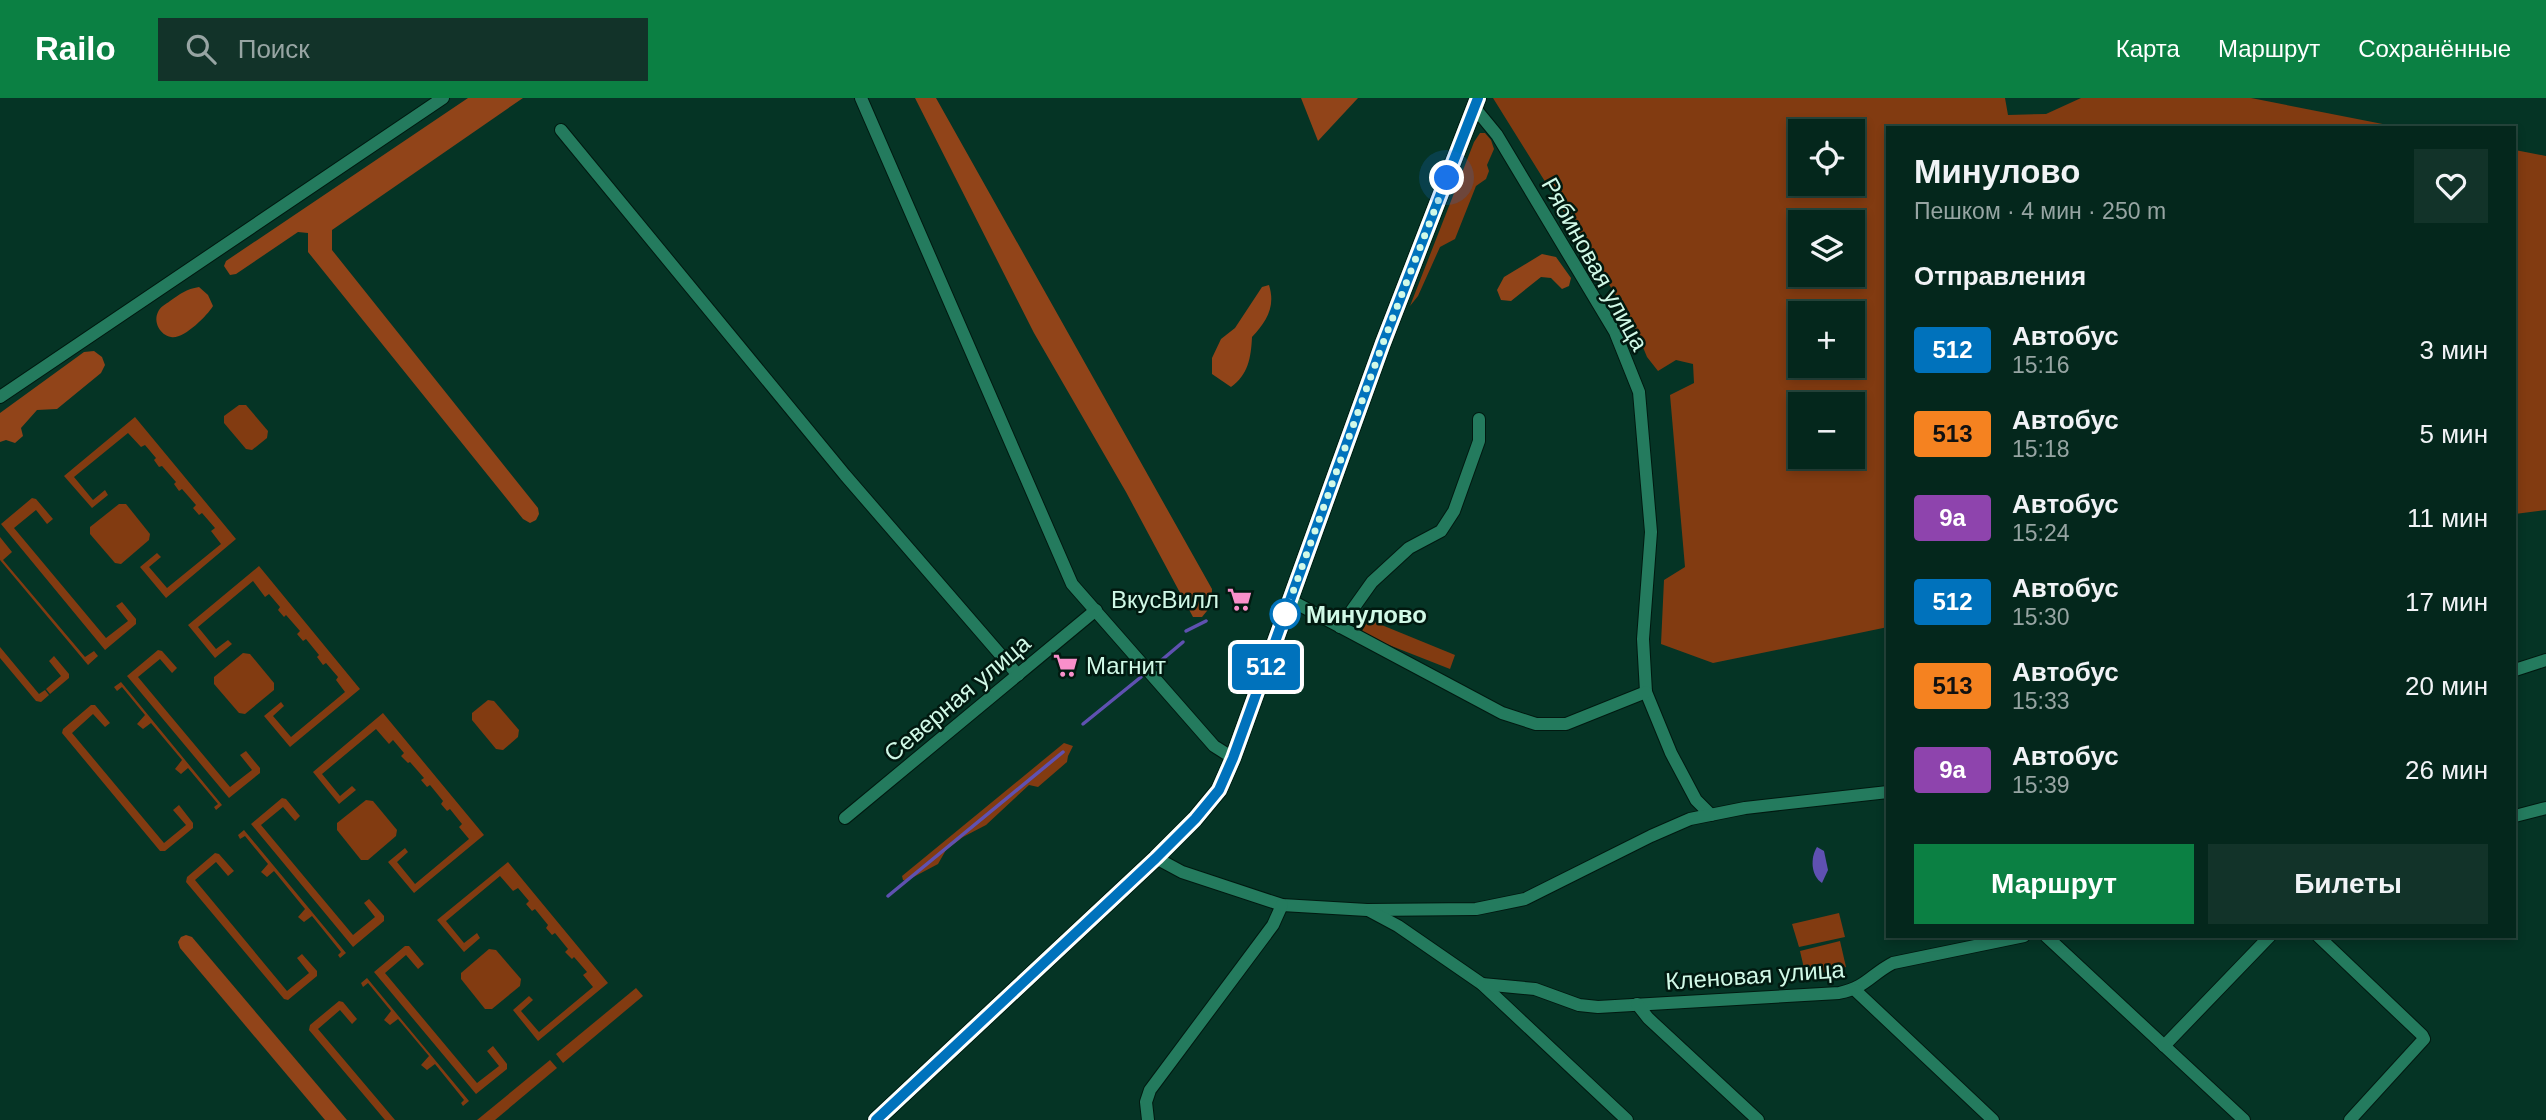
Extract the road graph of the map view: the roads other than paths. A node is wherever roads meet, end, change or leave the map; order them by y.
1 (443, 98) edge
2 (861, 98) edge
3 (1476, 102) edge
4 (561, 130) dead end
5 (0, 397) edge
6 (1479, 419) dead end
7 (1290, 600) junction
8 (1096, 610) junction
9 (1340, 627) junction
10 (2546, 660) edge
11 (2516, 670) edge
12 (1018, 675) junction
13 (1646, 692) junction
14 (1233, 758) junction
15 (1886, 792) edge
16 (2546, 808) edge
17 (1711, 815) junction
18 (2516, 816) edge
19 (845, 818) dead end
20 (1156, 858) junction
21 (1282, 905) junction
22 (1367, 910) junction
23 (2014, 938) edge
24 (2048, 938) edge
25 (2268, 938) edge
26 (2320, 938) edge
27 (1482, 984) junction
28 (1855, 990) junction
29 (1637, 1004) junction
30 (2164, 1046) junction
31 (876, 1120) edge
32 (1148, 1120) edge
33 (1626, 1120) edge
34 (1758, 1120) edge
35 (1993, 1120) edge
36 (2244, 1120) edge
37 (2350, 1120) edge

1 - 5 street
2 - 8 street
3 - 7 main road
3 - 13 street, Рябиновая улица
4 - 12 street
6 - 9 street
7 - 9 street
7 - 14 main road
8 - 12 street, Северная улица
8 - 14 street
9 - 13 street
10 - 11 street
12 - 19 street, Северная улица
13 - 17 street, Рябиновая улица
14 - 20 main road
15 - 17 street
16 - 18 street
17 - 22 street
20 - 21 street
20 - 31 main road
21 - 22 street
21 - 32 street
22 - 27 street
23 - 28 street, Кленовая улица
24 - 30 street
25 - 30 street
26 - 37 street
27 - 29 street, Кленовая улица
27 - 33 street
28 - 29 street, Кленовая улица
28 - 35 street
29 - 34 street
30 - 36 street

